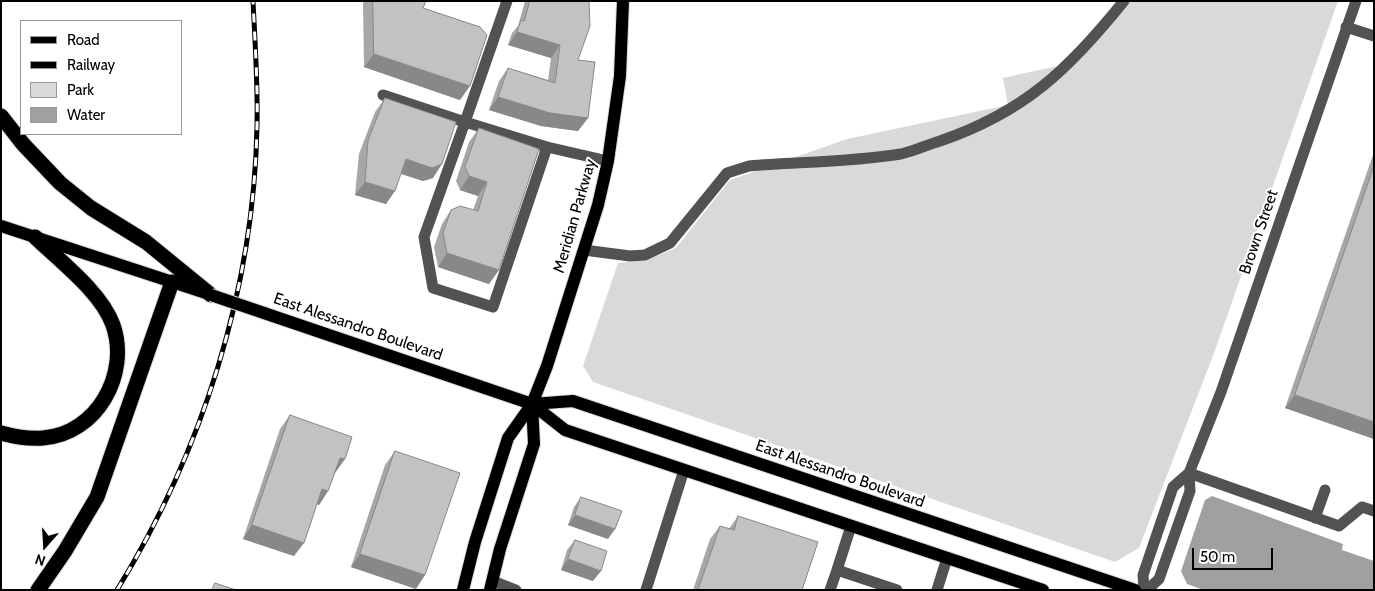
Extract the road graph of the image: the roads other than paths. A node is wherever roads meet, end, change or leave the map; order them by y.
1 (507, 1) edge
2 (623, 1) edge
3 (1124, 1) edge
4 (1356, 1) edge
5 (1346, 27) junction
6 (1374, 36) edge
7 (383, 95) dead end
8 (1, 116) edge
9 (465, 122) junction
10 (547, 147) junction
11 (608, 161) junction
12 (1, 226) edge
13 (35, 237) junction
14 (584, 250) junction
15 (172, 282) junction
16 (211, 295) junction
17 (532, 404) junction
18 (1, 433) edge
19 (684, 470) junction
20 (1189, 473) junction
21 (1325, 490) dead end
22 (1374, 511) edge
23 (1315, 518) junction
24 (852, 526) junction
25 (947, 558) junction
26 (836, 570) junction
27 (491, 586) edge
28 (38, 590) edge
29 (463, 590) edge
30 (516, 590) edge
31 (646, 590) edge
32 (830, 590) edge
33 (897, 590) edge
34 (937, 590) edge
35 (1043, 590) edge
36 (1135, 590) edge
37 (1146, 590) edge

1 - 9 street
2 - 11 main road, Meridian Parkway
3 - 14 street
4 - 5 street, Brown Street
5 - 6 street
5 - 20 street, Brown Street
7 - 9 street
8 - 16 highway
9 - 10 street
9 - 10 street
10 - 11 street
11 - 14 main road, Meridian Parkway
12 - 13 main road
13 - 15 main road, East Alessandro Boulevard
13 - 18 highway
14 - 17 main road, Meridian Parkway
15 - 16 main road, East Alessandro Boulevard
15 - 28 highway
16 - 17 main road, East Alessandro Boulevard, bridge
17 - 19 main road, East Alessandro Boulevard
17 - 27 main road
17 - 29 main road
17 - 36 main road, East Alessandro Boulevard
19 - 24 main road, East Alessandro Boulevard
19 - 31 street
20 - 23 street
20 - 37 street, Brown Street
20 - 37 street, Brown Street
21 - 23 street
22 - 23 street
24 - 25 main road, East Alessandro Boulevard
24 - 26 street
25 - 34 street
25 - 35 main road, East Alessandro Boulevard
26 - 32 street
26 - 33 street
27 - 30 street

